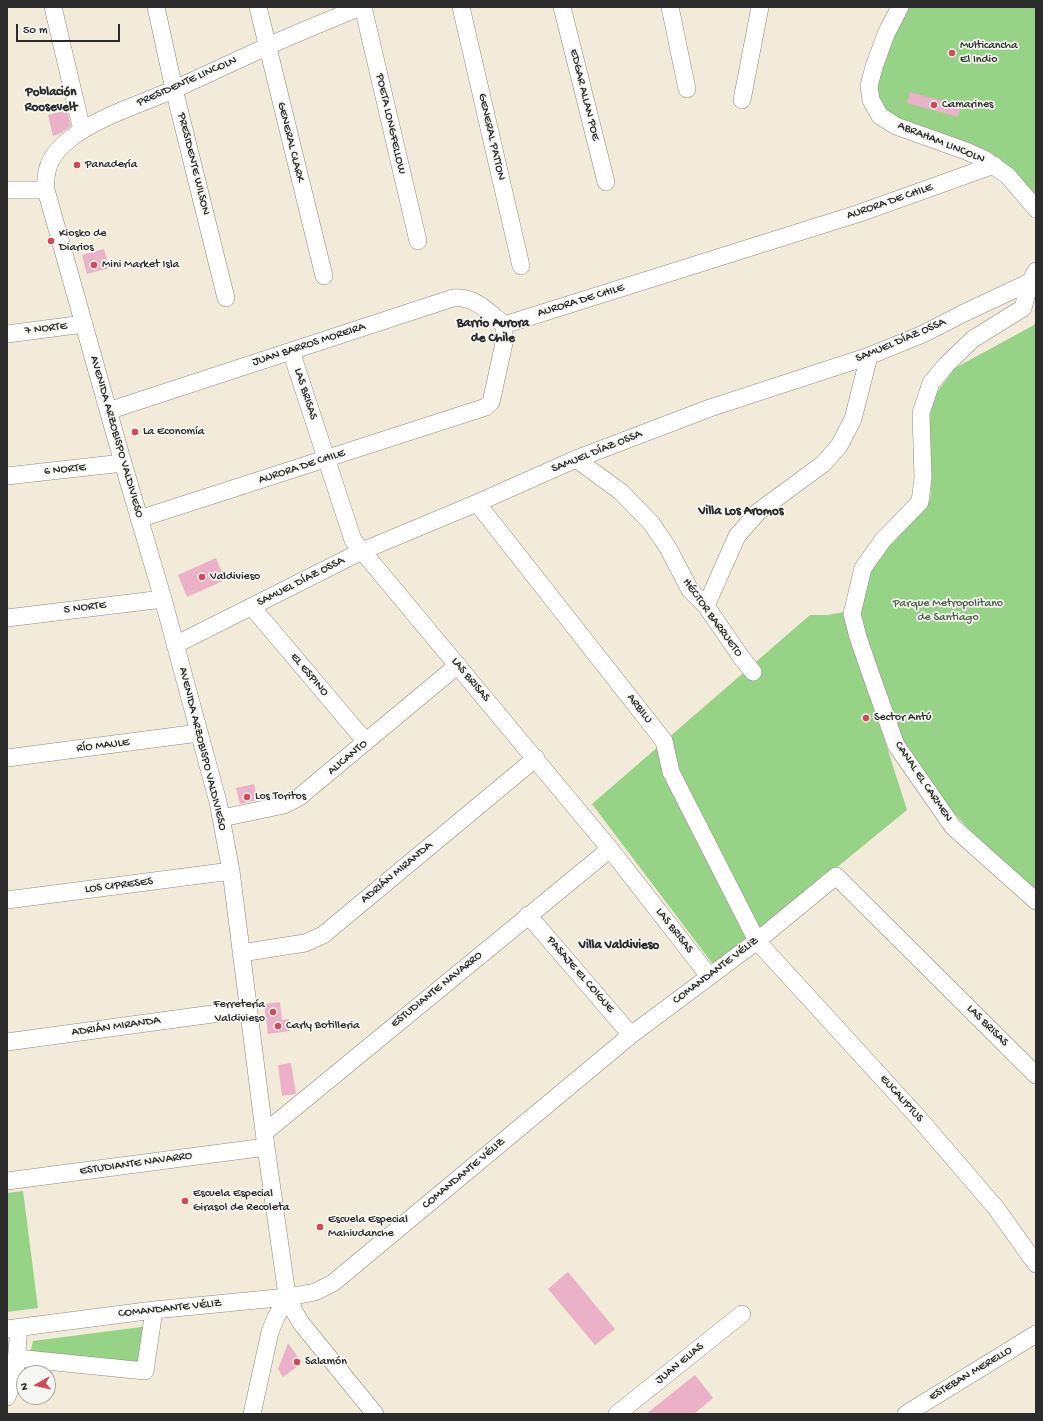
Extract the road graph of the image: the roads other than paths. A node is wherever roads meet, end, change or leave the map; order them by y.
1 (53, 7) edge
2 (156, 7) edge
3 (258, 7) edge
4 (362, 7) edge
5 (461, 7) edge
6 (562, 7) edge
7 (670, 7) edge
8 (760, 7) edge
9 (897, 9) edge
10 (266, 47) junction
11 (174, 89) junction
12 (687, 89) dead end
13 (742, 100) dead end
14 (82, 130) junction
15 (994, 165) junction
16 (606, 182) dead end
17 (7, 190) edge
18 (46, 190) junction
19 (1036, 210) edge
20 (418, 241) dead end
21 (521, 266) dead end
22 (324, 276) dead end
23 (1033, 277) edge
24 (226, 298) dead end
25 (84, 324) junction
26 (504, 325) junction
27 (7, 334) edge
28 (291, 351) junction
29 (869, 356) junction
30 (108, 411) junction
31 (326, 459) junction
32 (576, 459) junction
33 (123, 463) junction
34 (7, 476) edge
35 (477, 503) junction
36 (139, 519) junction
37 (362, 551) junction
38 (163, 599) junction
39 (706, 606) junction
40 (252, 607) junction
41 (7, 618) edge
42 (175, 645) junction
43 (458, 665) junction
44 (753, 672) dead end
45 (200, 733) junction
46 (366, 742) junction
47 (7, 758) edge
48 (536, 758) junction
49 (222, 818) junction
50 (610, 849) junction
51 (230, 871) junction
52 (836, 876) joint
53 (7, 900) edge
54 (1036, 901) edge
55 (528, 915) junction
56 (757, 941) junction
57 (242, 953) junction
58 (710, 976) junction
59 (249, 1009) junction
60 (631, 1035) junction
61 (7, 1042) edge
62 (1036, 1075) edge
63 (265, 1140) junction
64 (7, 1181) edge
65 (1036, 1264) edge
66 (288, 1297) junction
67 (154, 1310) junction
68 (742, 1314) dead end
69 (13, 1328) edge
70 (1036, 1334) edge
71 (16, 1358) junction
72 (7, 1398) edge
73 (252, 1414) edge
74 (375, 1414) edge
75 (617, 1414) edge
76 (906, 1414) edge

1 - 14 street
2 - 11 street, PRESIDENTE WILSON
3 - 10 street, GENERAL CLARK
4 - 10 street, PRESIDENTE LINCOLN
4 - 20 street, POETA LONGFELLOW
5 - 21 street, GENERAL PATTON
6 - 16 street, EDGAR ALLAN POE
7 - 12 street
8 - 13 street
9 - 15 street, ABRAHAM LINCOLN
10 - 11 street, PRESIDENTE LINCOLN
10 - 22 street, GENERAL CLARK
11 - 14 street, PRESIDENTE LINCOLN
11 - 24 street, PRESIDENTE WILSON
14 - 18 street, PRESIDENTE LINCOLN
15 - 19 street
15 - 26 street, AURORA DE CHILE
17 - 18 street
18 - 25 street, AVENIDA ARZOBISPO VALDIVIESO
23 - 29 street, SAMUEL DÍAZ OSSA
23 - 54 street, CANAL EL CARMEN
25 - 27 street, 7 NORTE
25 - 30 street, AVENIDA ARZOBISPO VALDIVIESO
26 - 28 street, JUAN BARROS MOREIRA
26 - 31 street, AURORA DE CHILE
28 - 30 street, JUAN BARROS MOREIRA
28 - 31 street, LAS BRISAS
29 - 32 street, SAMUEL DÍAZ OSSA
29 - 39 street
30 - 33 street, AVENIDA ARZOBISPO VALDIVIESO
31 - 36 street, AURORA DE CHILE
31 - 37 street, LAS BRISAS
32 - 35 street, SAMUEL DÍAZ OSSA
32 - 39 street, HÉCTOR BARRUETO
33 - 34 street, 6 NORTE
33 - 36 street, AVENIDA ARZOBISPO VALDIVIESO
35 - 37 street, SAMUEL DÍAZ OSSA
35 - 56 street, ARBILU
36 - 38 street, AVENIDA ARZOBISPO VALDIVIESO
37 - 40 street, SAMUEL DÍAZ OSSA
37 - 43 street, LAS BRISAS
38 - 41 street, 5 NORTE
38 - 42 street, AVENIDA ARZOBISPO VALDIVIESO
39 - 44 street, HÉCTOR BARRUETO
40 - 42 street, SAMUEL DÍAZ OSSA
40 - 46 street, EL ESPINO
42 - 45 street, AVENIDA ARZOBISPO VALDIVIESO
43 - 46 street, ALICANTO
43 - 48 street, LAS BRISAS
45 - 47 street, RÍO MAULE
45 - 49 street, AVENIDA ARZOBISPO VALDIVIESO
46 - 49 street, ALICANTO
48 - 50 street, LAS BRISAS
48 - 57 street, ADRIÁN MIRANDA
49 - 51 street, AVENIDA ARZOBISPO VALDIVIESO
50 - 55 street, ESTUDIANTE NAVARRO
50 - 58 street, LAS BRISAS
51 - 53 street, LOS CIPRESES
51 - 57 street, AVENIDA ARZOBISPO VALDIVIESO
52 - 56 street, COMANDANTE VÉLIZ
52 - 62 street, LAS BRISAS
55 - 60 street, PASAJE EL COIGUE
55 - 63 street, ESTUDIANTE NAVARRO
56 - 58 street, COMANDANTE VÉLIZ
56 - 65 street, EUCALIPTUS
57 - 59 street, AVENIDA ARZOBISPO VALDIVIESO
58 - 60 street, COMANDANTE VÉLIZ
59 - 61 street, ADRIÁN MIRANDA
59 - 63 street, AVENIDA ARZOBISPO VALDIVIESO
60 - 66 street, COMANDANTE VÉLIZ
63 - 64 street, ESTUDIANTE NAVARRO
63 - 66 street, AVENIDA ARZOBISPO VALDIVIESO
66 - 67 street, COMANDANTE VÉLIZ
66 - 73 street
66 - 74 street, AVENIDA ARZOBISPO VALDIVIESO
67 - 69 street, COMANDANTE VÉLIZ
67 - 71 street
68 - 75 street, JUAN ELIAS
69 - 71 street
70 - 76 street, ESTEBAN MERELLO
71 - 72 street

